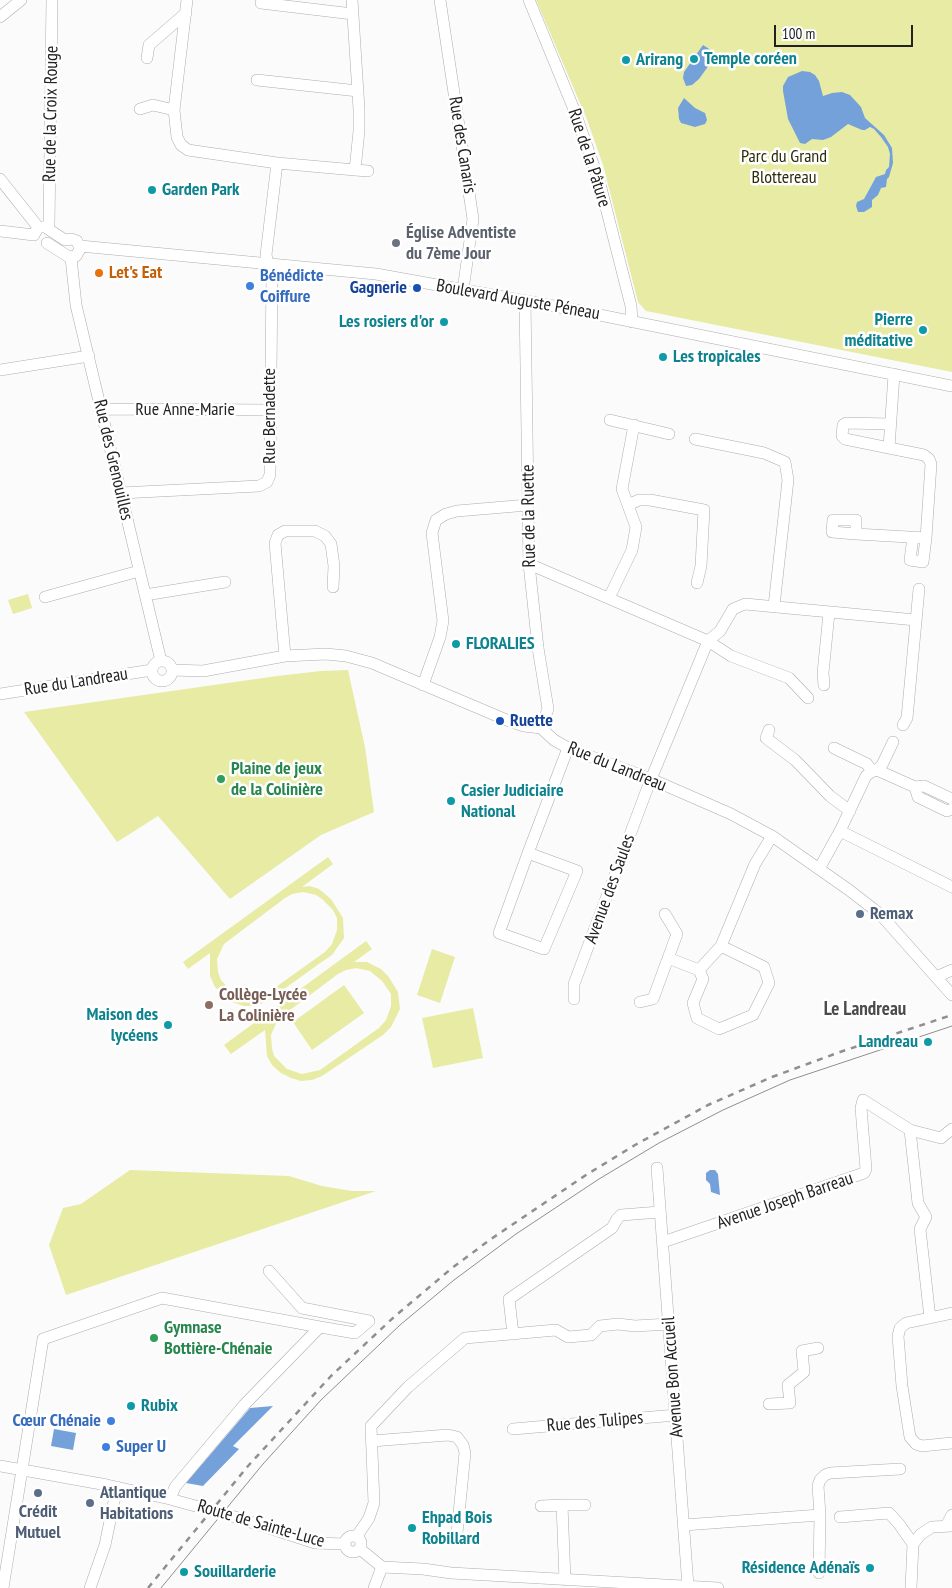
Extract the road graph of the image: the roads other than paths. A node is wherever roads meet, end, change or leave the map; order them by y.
1 (21, 0) edge
2 (52, 0) edge
3 (187, 0) edge
4 (352, 0) edge
5 (440, 0) edge
6 (529, 0) edge
7 (261, 3) dead end
8 (186, 13) junction
9 (353, 14) junction
10 (0, 17) edge
11 (147, 58) dead end
12 (257, 80) dead end
13 (358, 90) junction
14 (140, 109) dead end
15 (174, 110) junction
16 (277, 163) junction
17 (355, 170) junction
18 (368, 171) dead end
19 (0, 180) edge
20 (43, 230) junction
21 (0, 231) edge
22 (65, 240) junction
23 (80, 246) junction
24 (67, 255) junction
25 (268, 264) junction
26 (463, 290) junction
27 (525, 301) junction
28 (632, 322) junction
29 (89, 356) junction
30 (0, 370) edge
31 (894, 374) junction
32 (952, 386) edge
33 (101, 409) junction
34 (270, 410) junction
35 (610, 420) dead end
36 (890, 424) junction
37 (634, 425) junction
38 (669, 434) dead end
39 (695, 439) dead end
40 (888, 448) junction
41 (121, 493) junction
42 (528, 505) junction
43 (628, 505) junction
44 (856, 534) dead end
45 (913, 537) junction
46 (926, 538) junction
47 (529, 564) junction
48 (139, 571) junction
49 (225, 582) dead end
50 (697, 583) dead end
51 (332, 587) dead end
52 (919, 589) dead end
53 (145, 595) junction
54 (45, 597) dead end
55 (610, 598) junction
56 (774, 606) junction
57 (829, 613) junction
58 (916, 620) junction
59 (708, 641) junction
60 (285, 656) junction
61 (161, 661) junction
62 (152, 670) junction
63 (172, 670) junction
64 (423, 685) junction
65 (824, 685) dead end
66 (0, 694) edge
67 (808, 698) dead end
68 (903, 725) dead end
69 (541, 728) junction
70 (769, 730) dead end
71 (893, 742) dead end
72 (568, 748) junction
73 (834, 748) dead end
74 (875, 771) junction
75 (651, 779) junction
76 (915, 787) junction
77 (952, 800) edge
78 (952, 809) edge
79 (850, 810) junction
80 (840, 831) junction
81 (772, 836) junction
82 (528, 852) junction
83 (819, 868) junction
84 (952, 888) edge
85 (665, 914) dead end
86 (721, 946) junction
87 (668, 958) junction
88 (698, 970) junction
89 (952, 970) edge
90 (936, 976) junction
91 (952, 994) edge
92 (574, 999) dead end
93 (640, 1002) dead end
94 (952, 1129) edge
95 (910, 1130) junction
96 (657, 1168) dead end
97 (660, 1212) junction
98 (663, 1242) junction
99 (269, 1271) dead end
100 (952, 1313) edge
101 (930, 1318) junction
102 (669, 1324) junction
103 (320, 1327) junction
104 (513, 1334) junction
105 (818, 1348) dead end
106 (768, 1404) dead end
107 (676, 1415) junction
108 (513, 1429) dead end
109 (372, 1441) junction
110 (952, 1443) edge
111 (0, 1466) edge
112 (900, 1469) dead end
113 (21, 1470) junction
114 (117, 1487) junction
115 (170, 1499) junction
116 (562, 1505) junction
117 (585, 1505) dead end
118 (541, 1506) dead end
119 (820, 1515) junction
120 (952, 1515) edge
121 (840, 1517) dead end
122 (684, 1525) junction
123 (949, 1526) edge
124 (457, 1533) dead end
125 (357, 1536) junction
126 (345, 1544) junction
127 (913, 1544) junction
128 (360, 1549) junction
129 (382, 1567) junction
130 (819, 1574) dead end
131 (565, 1580) junction
132 (598, 1585) edge
133 (688, 1586) junction
134 (3, 1588) edge
135 (90, 1588) edge
136 (374, 1588) edge
137 (710, 1588) edge
138 (718, 1588) edge
139 (911, 1588) edge

1 - 10 street
2 - 20 street, Rue de la Croix Rouge
3 - 8 street
4 - 9 street
5 - 26 street, Rue des Canaris
6 - 28 street, Rue de la Pâture
7 - 9 street
8 - 11 street
8 - 15 street
9 - 13 street
12 - 13 street
13 - 17 street
14 - 15 street
15 - 16 street
16 - 17 street
16 - 25 street, Rue Bernadette
17 - 18 street
19 - 20 street
20 - 21 street, Boulevard Auguste Péneau
20 - 22 street, Boulevard Auguste Péneau
20 - 24 street, Boulevard Auguste Péneau
22 - 23 street, Boulevard Auguste Péneau
22 - 24 street
23 - 24 street
23 - 25 street, Boulevard Auguste Péneau
24 - 29 street, Rue des Grenouilles
25 - 26 street, Boulevard Auguste Péneau
25 - 34 street, Rue Bernadette
26 - 27 street, Boulevard Auguste Péneau
27 - 28 street, Boulevard Auguste Péneau
27 - 42 street, Rue de la Ruette
28 - 31 street, Boulevard Auguste Péneau
29 - 30 street
29 - 33 street, Rue des Grenouilles
31 - 32 street, Boulevard Auguste Péneau
31 - 36 street
33 - 34 street, Rue Anne-Marie
33 - 41 street, Rue des Grenouilles
34 - 41 street, Rue Bernadette
35 - 37 street
36 - 40 street
36 - 40 street
37 - 38 street
37 - 43 street
39 - 56 street
40 - 46 street
41 - 48 street, Rue des Grenouilles
42 - 47 street, Rue de la Ruette
42 - 64 street
43 - 50 street
43 - 55 street
44 - 45 street
45 - 46 street
45 - 46 street
47 - 55 street
47 - 69 street, Rue de la Ruette
48 - 53 street, Rue des Grenouilles
48 - 54 street
49 - 53 street
51 - 60 street
52 - 58 street
53 - 61 street, Rue des Grenouilles
55 - 59 street
56 - 57 street
56 - 59 street
57 - 58 street
57 - 65 street
58 - 68 street
59 - 67 street
59 - 75 street, Avenue des Saules
60 - 63 street, Rue du Landreau
60 - 64 street, Rue du Landreau
61 - 62 street
61 - 63 street
62 - 63 street
62 - 66 street, Rue du Landreau
64 - 69 street, Rue du Landreau
69 - 72 street, Rue du Landreau
70 - 79 street
71 - 74 street
72 - 75 street, Rue du Landreau
72 - 82 street
73 - 74 street
74 - 76 street
74 - 79 street
75 - 81 street, Rue du Landreau
75 - 92 street, Avenue des Saules
76 - 77 street
76 - 78 street
79 - 80 street
80 - 83 street
80 - 84 street
81 - 83 street, Rue du Landreau
81 - 86 street
82 - 82 street
83 - 90 street, Rue du Landreau
85 - 87 street
86 - 88 street
86 - 88 street
87 - 88 street
87 - 93 street
89 - 90 street
90 - 91 street, Rue du Landreau
94 - 95 street
95 - 98 street, Avenue Joseph Barreau
95 - 101 street
96 - 97 street, Avenue Bon Accueil
97 - 98 street, Avenue Bon Accueil
97 - 104 street
98 - 102 street, Avenue Bon Accueil
99 - 103 street
100 - 101 street
101 - 110 street
102 - 104 street
102 - 107 street, Avenue Bon Accueil
103 - 113 street
103 - 115 street
104 - 109 street
105 - 106 street
107 - 108 street, Rue des Tulipes
107 - 122 street, Avenue Bon Accueil
109 - 124 street
109 - 125 street
111 - 113 street, Route de Sainte-Luce
112 - 119 street
113 - 114 street, Route de Sainte-Luce
113 - 134 street
114 - 115 street, Route de Sainte-Luce
114 - 135 street
115 - 126 street, Route de Sainte-Luce
116 - 117 street
116 - 118 street
116 - 131 street
119 - 122 street
119 - 130 street
120 - 123 street
121 - 127 street
122 - 133 street, Avenue Bon Accueil
123 - 127 street
125 - 126 street
125 - 128 street
126 - 128 street
127 - 139 street
128 - 129 street
129 - 131 street
129 - 136 street
131 - 132 street
132 - 133 street
133 - 137 street
137 - 138 street

